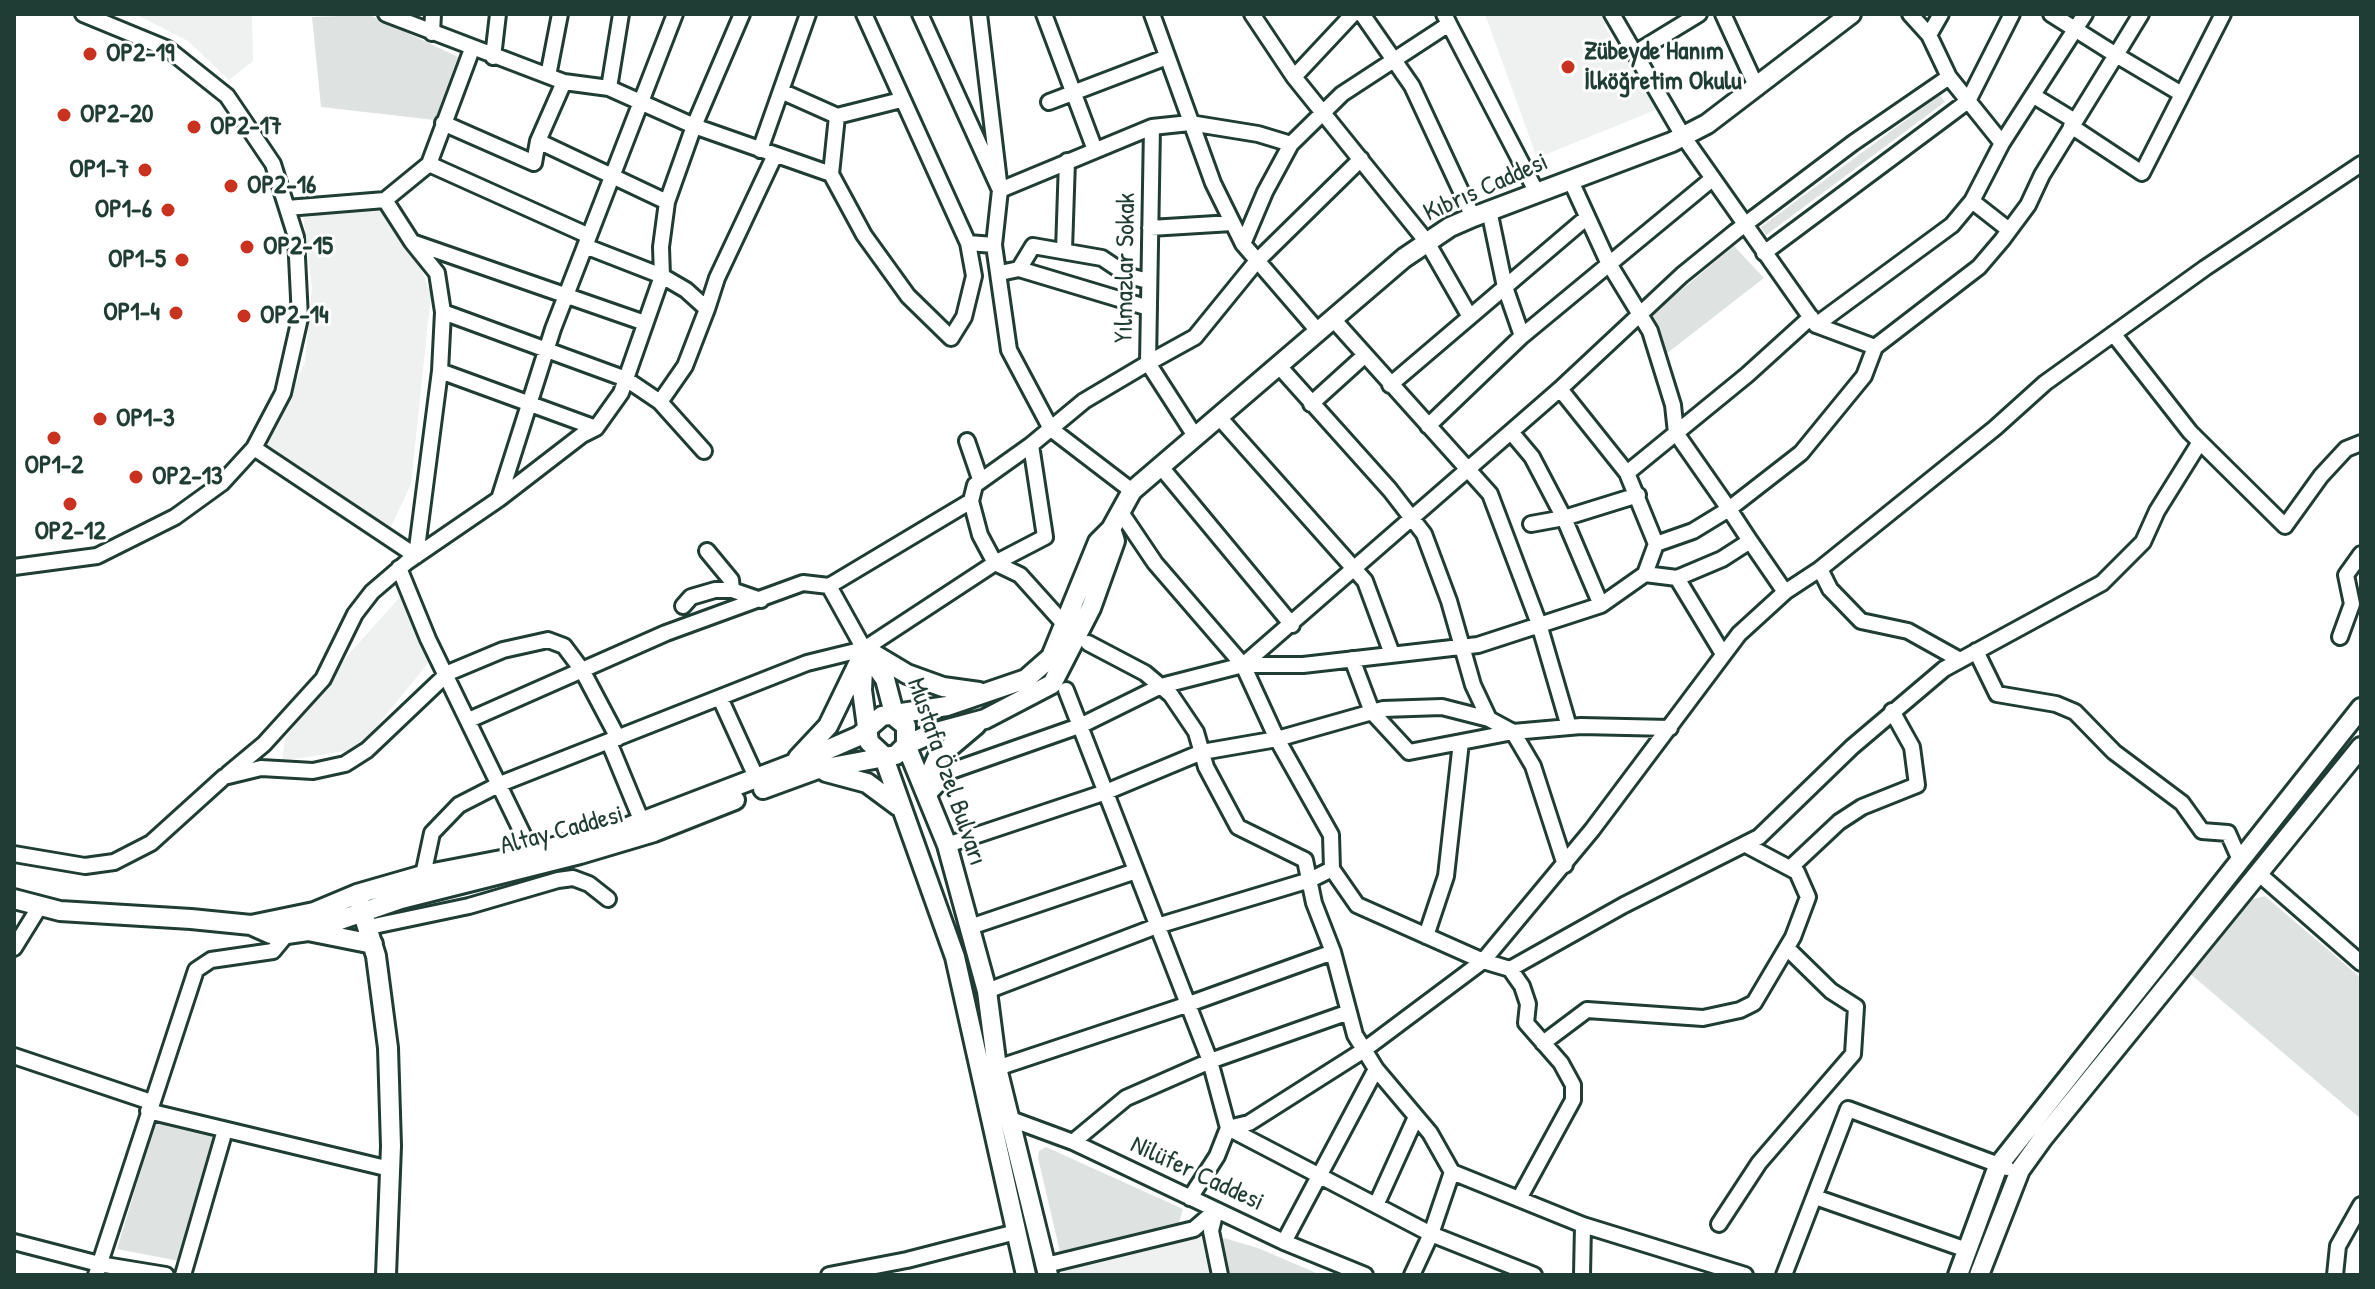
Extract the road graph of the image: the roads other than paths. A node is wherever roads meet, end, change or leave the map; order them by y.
1 (83, 14) edge
2 (386, 14) edge
3 (433, 14) edge
4 (498, 14) edge
5 (560, 14) edge
6 (621, 14) edge
7 (675, 14) edge
8 (742, 14) edge
9 (808, 14) edge
10 (864, 14) edge
11 (920, 14) edge
12 (979, 14) edge
13 (1044, 14) edge
14 (1152, 14) edge
15 (1252, 14) edge
16 (1353, 14) edge
17 (1362, 14) edge
18 (1612, 14) edge
19 (1723, 14) edge
20 (1851, 14) edge
21 (1910, 14) edge
22 (1941, 14) edge
23 (2012, 14) edge
24 (2051, 14) edge
25 (2141, 14) edge
26 (2223, 14) edge
27 (1691, 16) edge
28 (1447, 19) edge
29 (2082, 21) edge
30 (432, 33) junction
31 (1929, 35) junction
32 (472, 49) junction
33 (1635, 53) junction
34 (2116, 55) junction
35 (493, 57) junction
36 (1167, 57) junction
37 (1394, 57) junction
38 (548, 76) junction
39 (1294, 77) junction
40 (1949, 77) junction
41 (564, 82) junction
42 (609, 88) junction
43 (1757, 88) junction
44 (781, 91) junction
45 (1073, 93) junction
46 (2180, 93) junction
47 (2034, 96) junction
48 (901, 100) junction
49 (1968, 101) junction
50 (643, 102) junction
51 (1049, 102) dead end
52 (1324, 112) junction
53 (837, 116) junction
54 (443, 123) junction
55 (1190, 123) junction
56 (2073, 124) junction
57 (694, 126) junction
58 (1152, 127) junction
59 (1683, 136) junction
60 (538, 141) junction
61 (2002, 143) junction
62 (1291, 144) junction
63 (760, 150) junction
64 (1095, 150) junction
65 (775, 155) junction
66 (1361, 159) junction
67 (1067, 161) junction
68 (429, 164) junction
69 (2361, 164) edge
70 (831, 174) junction
71 (610, 177) junction
72 (1570, 179) junction
73 (1712, 179) junction
74 (1000, 190) junction
75 (1536, 191) junction
76 (385, 200) junction
77 (1972, 201) junction
78 (667, 202) junction
79 (287, 208) junction
80 (1481, 213) junction
81 (1586, 218) junction
82 (1232, 223) junction
83 (1745, 224) junction
84 (1150, 228) junction
85 (2009, 230) junction
86 (586, 240) junction
87 (412, 242) junction
88 (1427, 242) junction
89 (968, 243) junction
90 (1243, 244) junction
91 (994, 245) junction
92 (1064, 250) junction
93 (1764, 253) junction
94 (1256, 262) junction
95 (1608, 262) junction
96 (1019, 269) junction
97 (1000, 273) junction
98 (662, 276) junction
99 (1148, 281) junction
100 (1505, 287) junction
101 (565, 297) junction
102 (1149, 308) junction
103 (707, 309) junction
104 (443, 312) junction
105 (1641, 315) junction
106 (1470, 317) junction
107 (1814, 321) junction
108 (645, 323) junction
109 (1326, 325) junction
110 (1522, 336) junction
111 (2115, 336) junction
112 (1875, 347) junction
113 (546, 352) junction
114 (1364, 356) junction
115 (1148, 363) junction
116 (1278, 365) junction
117 (440, 371) junction
118 (626, 379) junction
119 (1390, 385) junction
120 (1560, 389) junction
121 (660, 402) junction
122 (1311, 404) junction
123 (528, 406) junction
124 (1218, 416) junction
125 (1428, 426) junction
126 (596, 428) junction
127 (1051, 429) junction
128 (1511, 432) junction
129 (1676, 433) junction
130 (1195, 436) junction
131 (967, 441) dead end
132 (2200, 442) junction
133 (2361, 443) edge
134 (1031, 445) junction
135 (254, 448) junction
136 (704, 451) dead end
137 (1161, 467) junction
138 (1468, 470) junction
139 (1627, 473) junction
140 (980, 479) junction
141 (1132, 491) junction
142 (1638, 495) junction
143 (499, 499) junction
144 (971, 501) junction
145 (1729, 509) junction
146 (1120, 511) junction
147 (1564, 518) junction
148 (1412, 519) junction
149 (1531, 524) dead end
150 (1111, 529) junction
151 (1750, 541) junction
152 (1656, 544) junction
153 (707, 551) dead end
154 (2361, 554) edge
155 (416, 556) junction
156 (995, 563) junction
157 (14, 567) edge
158 (399, 568) junction
159 (1820, 569) junction
160 (1354, 570) junction
161 (1645, 574) junction
162 (1677, 578) junction
163 (829, 586) junction
164 (732, 590) junction
165 (1785, 592) junction
166 (761, 600) junction
167 (1601, 605) junction
168 (683, 606) dead end
169 (1539, 624) junction
170 (1065, 625) junction
171 (1292, 625) junction
172 (2340, 637) dead end
173 (1088, 643) dead end
174 (1461, 648) junction
175 (864, 649) junction
176 (1976, 651) junction
177 (1392, 654) junction
178 (1723, 654) junction
179 (1352, 659) junction
180 (1960, 660) junction
181 (1243, 665) junction
182 (582, 670) junction
183 (448, 673) junction
184 (1161, 686) junction
185 (1066, 690) dead end
186 (985, 693) junction
187 (720, 698) junction
188 (2361, 708) edge
189 (1892, 711) junction
190 (1372, 712) junction
191 (895, 717) junction
192 (985, 719) junction
193 (1489, 719) junction
194 (469, 720) junction
195 (1082, 725) junction
196 (1569, 727) junction
197 (1670, 728) junction
198 (869, 730) junction
199 (1513, 732) junction
200 (1277, 739) junction
201 (614, 740) junction
202 (1461, 742) junction
203 (906, 745) junction
204 (2361, 747) edge
205 (1202, 752) junction
206 (883, 755) junction
207 (792, 764) junction
208 (815, 770) junction
209 (224, 777) junction
210 (757, 779) junction
211 (500, 784) junction
212 (926, 790) junction
213 (1106, 792) junction
214 (903, 810) junction
215 (642, 822) junction
216 (947, 845) junction
217 (1746, 845) junction
218 (532, 853) junction
219 (14, 854) edge
220 (2240, 860) junction
221 (1565, 865) junction
222 (1790, 868) junction
223 (1332, 869) junction
224 (1136, 871) junction
225 (2258, 873) junction
226 (423, 875) junction
227 (1310, 880) junction
228 (14, 899) edge
229 (608, 899) dead end
230 (40, 906) junction
231 (365, 919) junction
232 (251, 925) junction
233 (1157, 926) junction
234 (970, 927) junction
235 (308, 931) junction
236 (287, 934) junction
237 (1426, 936) junction
238 (14, 948) edge
239 (1787, 948) junction
240 (1333, 952) junction
241 (1483, 961) junction
242 (2361, 963) edge
243 (1510, 969) junction
244 (987, 991) junction
245 (1186, 1005) junction
246 (1349, 1012) junction
247 (1543, 1043) junction
248 (1364, 1050) junction
249 (14, 1056) edge
250 (1210, 1061) junction
251 (997, 1068) junction
252 (1376, 1069) junction
253 (149, 1106) junction
254 (1416, 1117) junction
255 (1008, 1118) junction
256 (1228, 1128) junction
257 (225, 1130) junction
258 (1073, 1142) junction
259 (1998, 1166) junction
260 (390, 1169) junction
261 (2020, 1170) junction
262 (1452, 1172) junction
263 (1317, 1175) junction
264 (1520, 1197) junction
265 (1815, 1197) junction
266 (1190, 1198) junction
267 (1377, 1203) junction
268 (2361, 1205) edge
269 (1216, 1210) junction
270 (1719, 1224) dead end
271 (1583, 1225) junction
272 (1016, 1232) junction
273 (1431, 1234) junction
274 (14, 1242) edge
275 (1284, 1242) junction
276 (1967, 1250) junction
277 (908, 1268) edge
278 (97, 1269) edge
279 (1047, 1270) edge
280 (166, 1275) edge
281 (183, 1275) edge
282 (386, 1275) edge
283 (829, 1275) edge
284 (1026, 1275) edge
285 (1220, 1275) edge
286 (1365, 1275) edge
287 (1412, 1275) edge
288 (1534, 1275) edge
289 (1582, 1275) edge
290 (1745, 1275) edge
291 (1784, 1275) edge
292 (1958, 1275) edge
293 (1979, 1275) edge
294 (2335, 1275) edge

1 - 79 street
2 - 30 street
3 - 30 street
4 - 35 street
5 - 38 street
6 - 42 street
7 - 50 street
8 - 57 street
9 - 44 street
10 - 48 street
11 - 74 street
12 - 74 street
13 - 45 street
14 - 36 street
15 - 39 street
16 - 39 street
17 - 37 street
18 - 33 street
19 - 43 street
20 - 43 main road, Kıbrıs Caddesi
21 - 31 street
22 - 31 street
23 - 49 street
24 - 29 street
25 - 34 street
26 - 46 street
27 - 33 street
28 - 37 street
28 - 75 street
29 - 34 street
29 - 47 street
30 - 32 street
31 - 40 street
32 - 35 street
32 - 54 street
33 - 59 street
34 - 46 street
34 - 56 street
35 - 38 street
36 - 45 street
36 - 55 street
37 - 52 street
37 - 80 street
38 - 41 street
39 - 52 street
40 - 49 street
40 - 83 street
41 - 42 street
41 - 60 street
42 - 50 street
43 - 59 main road, Kıbrıs Caddesi
44 - 53 street
44 - 63 street
45 - 51 street
45 - 64 street
46 - 56 street
47 - 56 street
47 - 61 street
48 - 53 street
48 - 89 street
49 - 61 street
49 - 93 street
50 - 57 street
50 - 71 street
52 - 62 street
52 - 66 street
53 - 70 street
54 - 60 street
54 - 68 street
55 - 58 street
55 - 62 street
55 - 82 street
56 - 85 street
57 - 63 street
57 - 78 street
58 - 64 street
58 - 84 street, Yılmazlar Sokak
59 - 72 main road, Kıbrıs Caddesi
59 - 73 street
60 - 71 street
61 - 77 street
62 - 90 street
63 - 65 street
64 - 67 street
65 - 70 street
65 - 103 street
66 - 88 street
66 - 94 street
67 - 74 street
67 - 92 street
68 - 76 street
68 - 86 street
69 - 111 street
70 - 89 street
71 - 78 street
71 - 86 street
72 - 75 main road, Kıbrıs Caddesi
72 - 81 street
73 - 83 street
73 - 95 street
74 - 91 street
75 - 80 main road, Kıbrıs Caddesi
76 - 79 street
76 - 87 street
77 - 85 street
77 - 107 street
78 - 98 street
79 - 135 street
80 - 88 main road, Kıbrıs Caddesi
80 - 100 street
81 - 95 street
81 - 100 street
82 - 84 street
82 - 90 street
83 - 93 street
83 - 105 street
84 - 99 street, Yılmazlar Sokak
85 - 112 street
86 - 98 street
86 - 101 street
87 - 101 street
87 - 104 street
88 - 106 street
88 - 109 main road, Kıbrıs Caddesi
89 - 91 street
90 - 94 street
91 - 97 street
92 - 96 street
92 - 99 street
93 - 107 street
94 - 109 street
94 - 115 street
95 - 105 street
95 - 110 street
96 - 97 street
96 - 102 street
97 - 127 street
98 - 103 street
98 - 108 street
99 - 102 street, Yılmazlar Sokak
100 - 106 street
100 - 110 street
101 - 108 street
101 - 113 street
102 - 115 street, Yılmazlar Sokak
103 - 121 street
104 - 113 street
104 - 117 street
105 - 120 street
105 - 129 street
106 - 119 street
107 - 112 street
107 - 129 street
108 - 118 street
109 - 114 street
109 - 116 main road, Kıbrıs Caddesi
110 - 125 street
111 - 132 street
111 - 159 street
112 - 145 street
113 - 118 street
113 - 123 street
114 - 119 street
114 - 122 street
115 - 127 street, Yılmazlar Sokak
115 - 130 street
116 - 122 street
116 - 124 main road, Kıbrıs Caddesi
117 - 123 street
117 - 155 street
118 - 121 street
118 - 126 street
119 - 125 street
120 - 128 street
120 - 139 street
121 - 136 street
122 - 148 street
123 - 126 street
123 - 143 street
124 - 130 main road, Kıbrıs Caddesi
124 - 160 street
125 - 138 street
126 - 143 street
127 - 134 street, Yılmazlar Sokak
127 - 141 street
128 - 138 street
128 - 147 street
129 - 139 street
129 - 145 street
130 - 137 main road, Kıbrıs Caddesi
131 - 140 street
132 - 133 street
132 - 176 street
134 - 140 street, Yılmazlar Sokak
134 - 156 street
135 - 155 street
135 - 157 street
137 - 141 main road, Kıbrıs Caddesi
137 - 171 street
138 - 148 street
138 - 169 street
139 - 142 street
140 - 144 street
141 - 146 main road, Kıbrıs Caddesi
142 - 147 street
142 - 152 street
143 - 155 street
144 - 156 street
144 - 163 street
145 - 151 street
145 - 152 street
146 - 150 main road, Kıbrıs Caddesi
146 - 181 street
147 - 149 street
147 - 167 street
148 - 160 street
148 - 174 street
150 - 170 main road, Kıbrıs Caddesi
150 - 192 main road, Kıbrıs Caddesi
151 - 162 street
151 - 165 street
152 - 161 street
153 - 164 street
154 - 172 street
155 - 158 street
156 - 170 street
156 - 175 street
158 - 183 street
158 - 209 street
159 - 165 street
159 - 180 street
160 - 171 street
160 - 177 street
161 - 162 street
161 - 167 street
162 - 178 street
163 - 166 street
163 - 175 street
164 - 166 street
164 - 168 street
165 - 178 street
166 - 182 street
167 - 169 street
169 - 174 street
169 - 196 street
170 - 186 main road, Kıbrıs Caddesi
171 - 181 street
173 - 184 street
174 - 177 street
174 - 193 street
175 - 186 main road
175 - 187 street
175 - 191 main road, Mustafa Özel Bulvarı
175 - 198 main road, Mustafa Özel Bulvarı
175 - 207 main road
176 - 180 street
176 - 220 street
177 - 179 street
178 - 197 street
179 - 181 street
179 - 190 street
180 - 189 street
181 - 184 street
181 - 200 street
182 - 183 street
182 - 194 street
182 - 201 street
183 - 194 street
183 - 209 street
184 - 195 street
184 - 205 street
185 - 195 street
186 - 191 main road, Kıbrıs Caddesi
187 - 201 street
187 - 210 street
188 - 220 main road
189 - 217 street
189 - 222 street
190 - 193 street
190 - 200 street
190 - 202 street
191 - 198 main road
191 - 203 main road, Mustafa Özel Bulvarı
192 - 203 main road, Kıbrıs Caddesi
192 - 212 main road
193 - 199 street
194 - 211 street
195 - 212 street
195 - 213 street
196 - 197 street
196 - 199 street
197 - 221 street
198 - 206 main road, Mustafa Özel Bulvarı
198 - 207 main road, Altay Caddesi
199 - 202 street
199 - 221 street
200 - 205 street
200 - 223 street
201 - 211 street
201 - 215 street
202 - 237 street
203 - 206 main road
203 - 212 main road, Mustafa Özel Bulvarı
204 - 225 main road
205 - 213 street
205 - 227 street
206 - 208 main road, Altay Caddesi
206 - 214 main road, Mustafa Özel Bulvarı
207 - 210 main road, Altay Caddesi
208 - 214 main road
208 - 231 main road, Altay Caddesi
209 - 219 street
210 - 215 main road, Altay Caddesi
211 - 218 street
211 - 226 street
212 - 216 main road, Mustafa Özel Bulvarı
213 - 216 street
213 - 224 street
214 - 272 main road, Mustafa Özel Bulvarı
215 - 218 main road, Altay Caddesi
216 - 234 main road, Mustafa Özel Bulvarı
217 - 222 street
217 - 243 street
218 - 226 main road, Altay Caddesi
220 - 259 main road
221 - 241 street
222 - 239 street
223 - 227 street
223 - 237 street
224 - 233 street
224 - 234 street
225 - 242 street
225 - 261 main road
226 - 231 main road, Altay Caddesi
227 - 233 street
227 - 240 street
228 - 230 main road, Altay Caddesi
229 - 231 street
230 - 232 main road, Altay Caddesi
230 - 238 street
231 - 232 main road, Altay Caddesi
231 - 235 main road
231 - 235 main road, Altay Caddesi
231 - 260 main road
232 - 236 main road, Altay Caddesi
233 - 244 street
233 - 245 street
234 - 244 main road, Mustafa Özel Bulvarı
235 - 236 main road, Altay Caddesi
236 - 253 street
237 - 241 street
239 - 247 street
239 - 270 street
240 - 245 street
240 - 246 street
241 - 243 street
241 - 248 street
243 - 247 street
244 - 251 main road, Mustafa Özel Bulvarı
245 - 250 street
245 - 251 street
246 - 248 street
246 - 250 street
247 - 264 street
248 - 252 street
248 - 256 street
249 - 253 street
250 - 256 street
250 - 258 street
251 - 255 main road, Mustafa Özel Bulvarı
252 - 254 street
252 - 263 street
253 - 257 street
253 - 278 street
254 - 262 street
254 - 267 street
255 - 258 street, Nilüfer Caddesi
255 - 279 main road, Mustafa Özel Bulvarı
256 - 263 street
256 - 266 street
257 - 260 street
257 - 281 street
258 - 266 street, Nilüfer Caddesi
259 - 261 street
259 - 265 street
259 - 276 main road
260 - 282 main road
261 - 293 main road
262 - 264 street
262 - 273 street
263 - 267 street
263 - 275 street
264 - 271 street
265 - 276 street
265 - 291 street
266 - 269 street, Nilüfer Caddesi
267 - 273 street
268 - 294 street
269 - 275 street, Nilüfer Caddesi
269 - 279 street
269 - 285 street
271 - 289 street
271 - 290 street
272 - 277 street
272 - 284 main road, Mustafa Özel Bulvarı
273 - 287 street
273 - 288 street
274 - 278 street
275 - 286 street, Nilüfer Caddesi
276 - 292 main road
277 - 283 street
278 - 280 street

